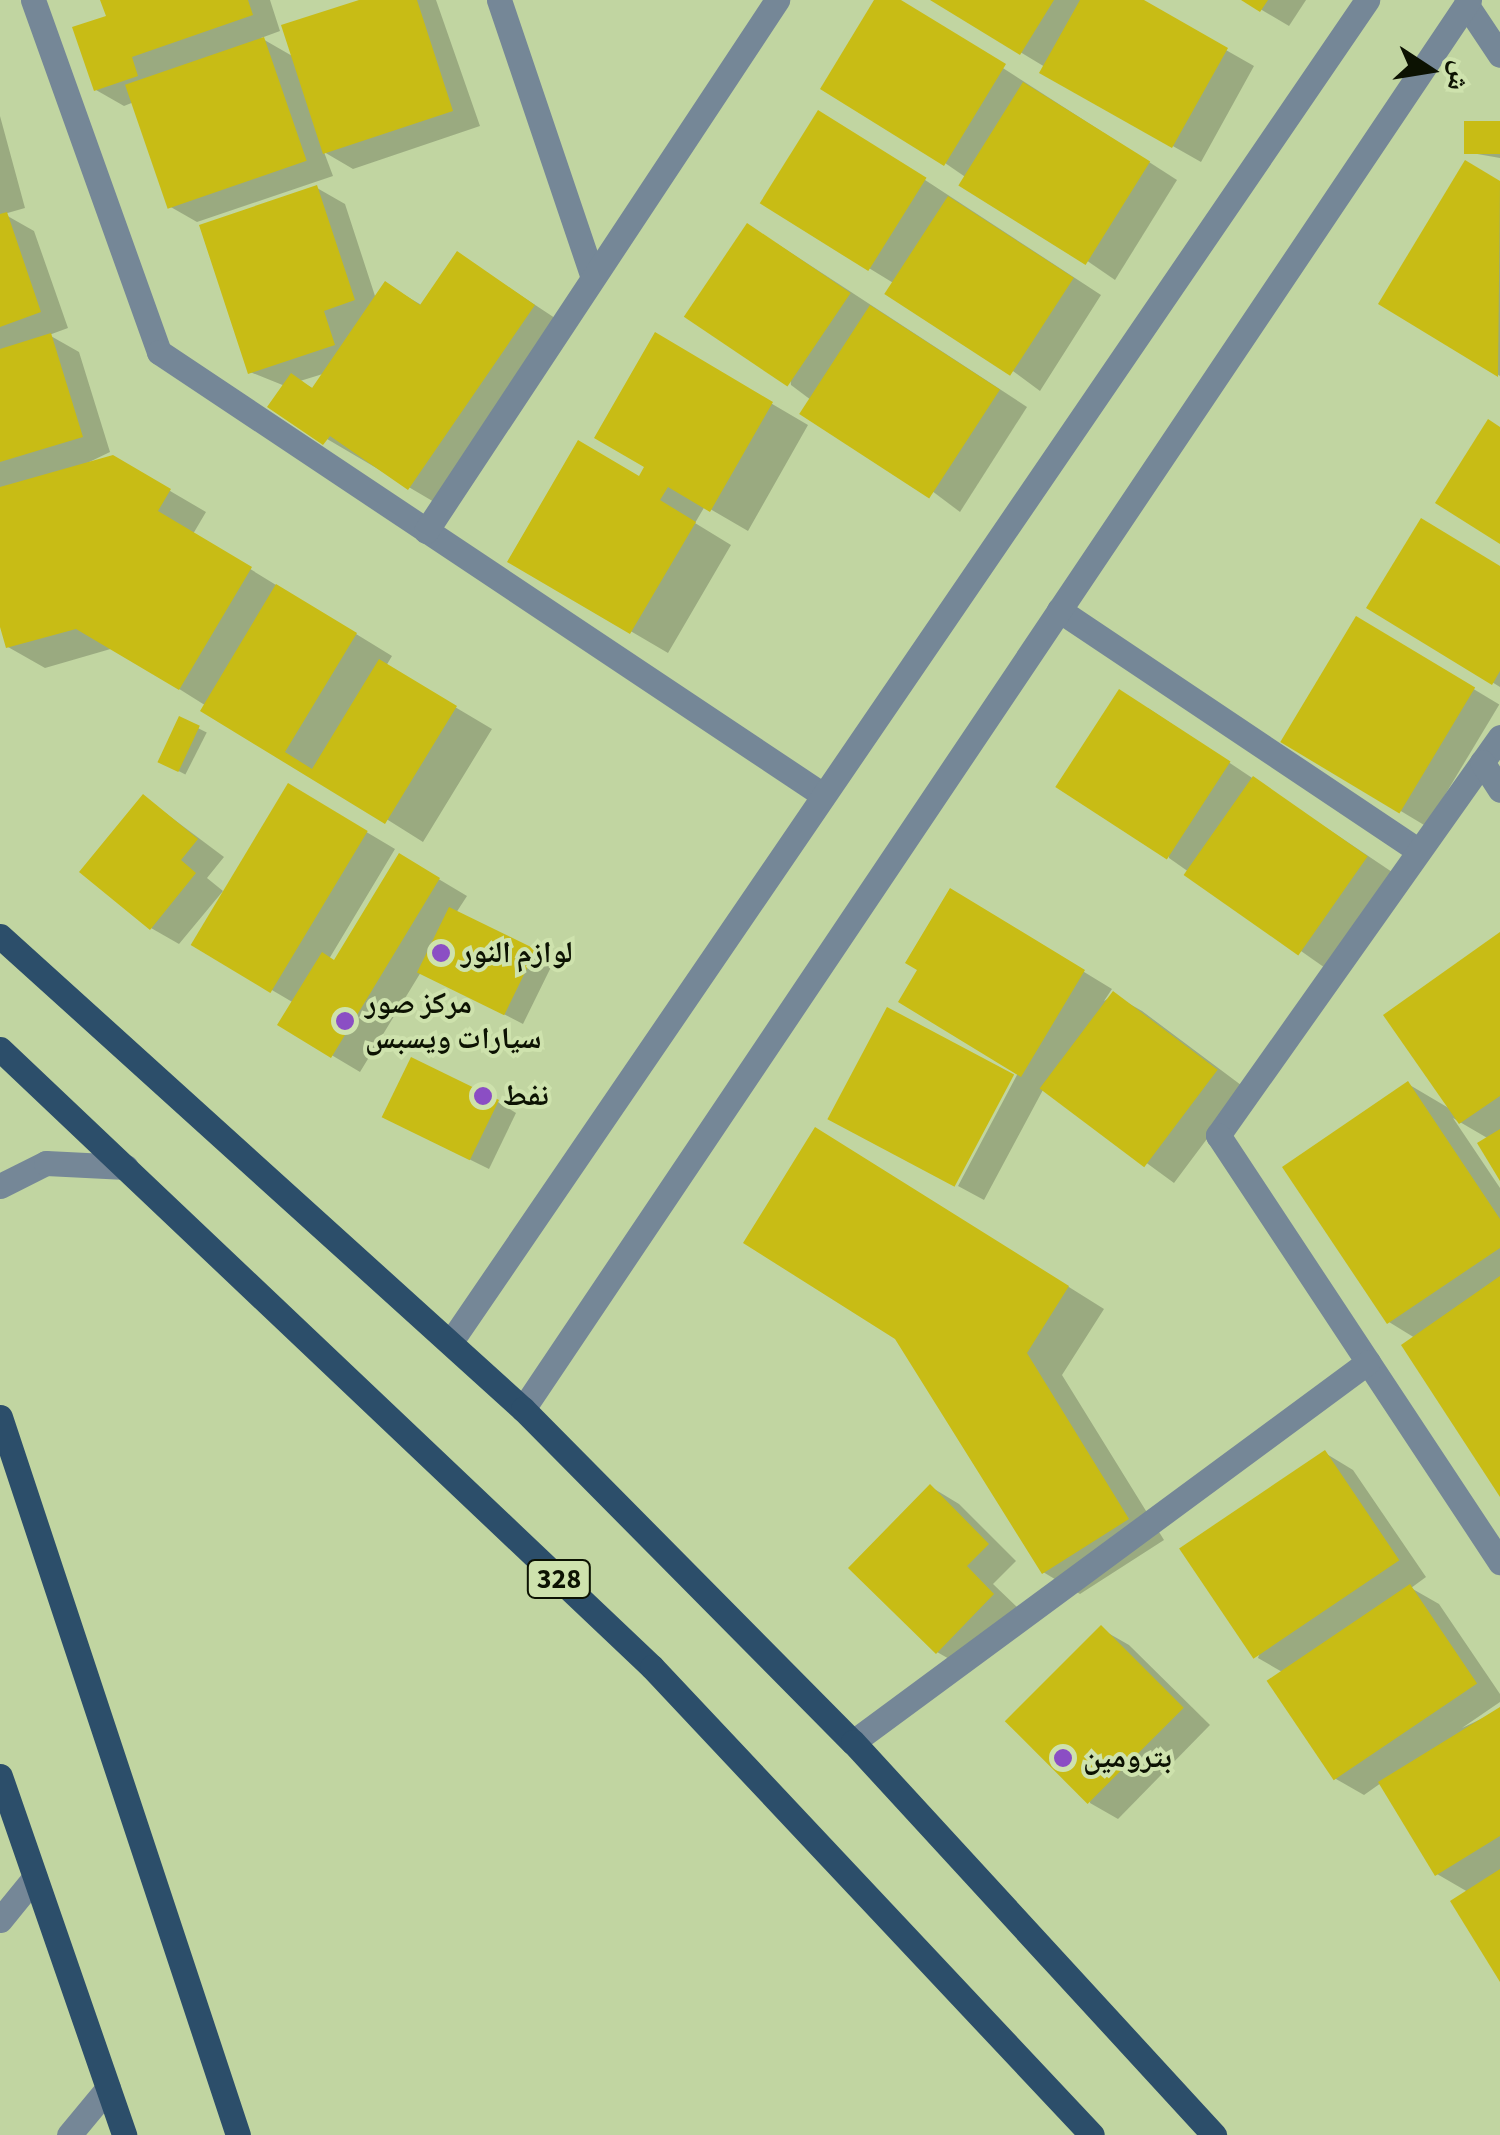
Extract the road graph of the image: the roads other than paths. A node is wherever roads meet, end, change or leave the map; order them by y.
1 (33, 0) edge
2 (499, 0) edge
3 (777, 0) edge
4 (1367, 0) edge
5 (1468, 2) edge
6 (1500, 55) edge
7 (594, 277) junction
8 (426, 531) junction
9 (1060, 610) junction
10 (1500, 737) edge
11 (1482, 762) junction
12 (1500, 790) edge
13 (823, 795) junction
14 (1419, 850) junction
15 (0, 936) edge
16 (0, 1049) edge
17 (126, 1167) junction
18 (0, 1186) edge
19 (452, 1340) junction
20 (1368, 1362) junction
21 (523, 1409) junction
22 (0, 1417) edge
23 (1500, 1562) edge
24 (853, 1742) junction
25 (0, 1776) edge
26 (35, 1877) junction
27 (0, 1920) edge
28 (108, 2088) junction
29 (69, 2135) edge
30 (124, 2135) edge
31 (238, 2135) edge
32 (1092, 2135) edge
33 (1214, 2135) edge

1 - 8 street
2 - 7 street
3 - 7 street
4 - 13 street
5 - 6 street
5 - 9 street
7 - 8 street
8 - 13 street
9 - 14 street
9 - 21 street
10 - 11 street
11 - 12 street
11 - 14 street
13 - 19 street
14 - 20 street
15 - 19 main road
16 - 17 main road, 328
17 - 18 street
17 - 32 main road, 328
19 - 21 main road
20 - 23 street
20 - 24 street
21 - 24 main road
22 - 31 main road
24 - 33 main road
25 - 26 main road
26 - 27 street
26 - 28 main road
28 - 29 street
28 - 30 main road

